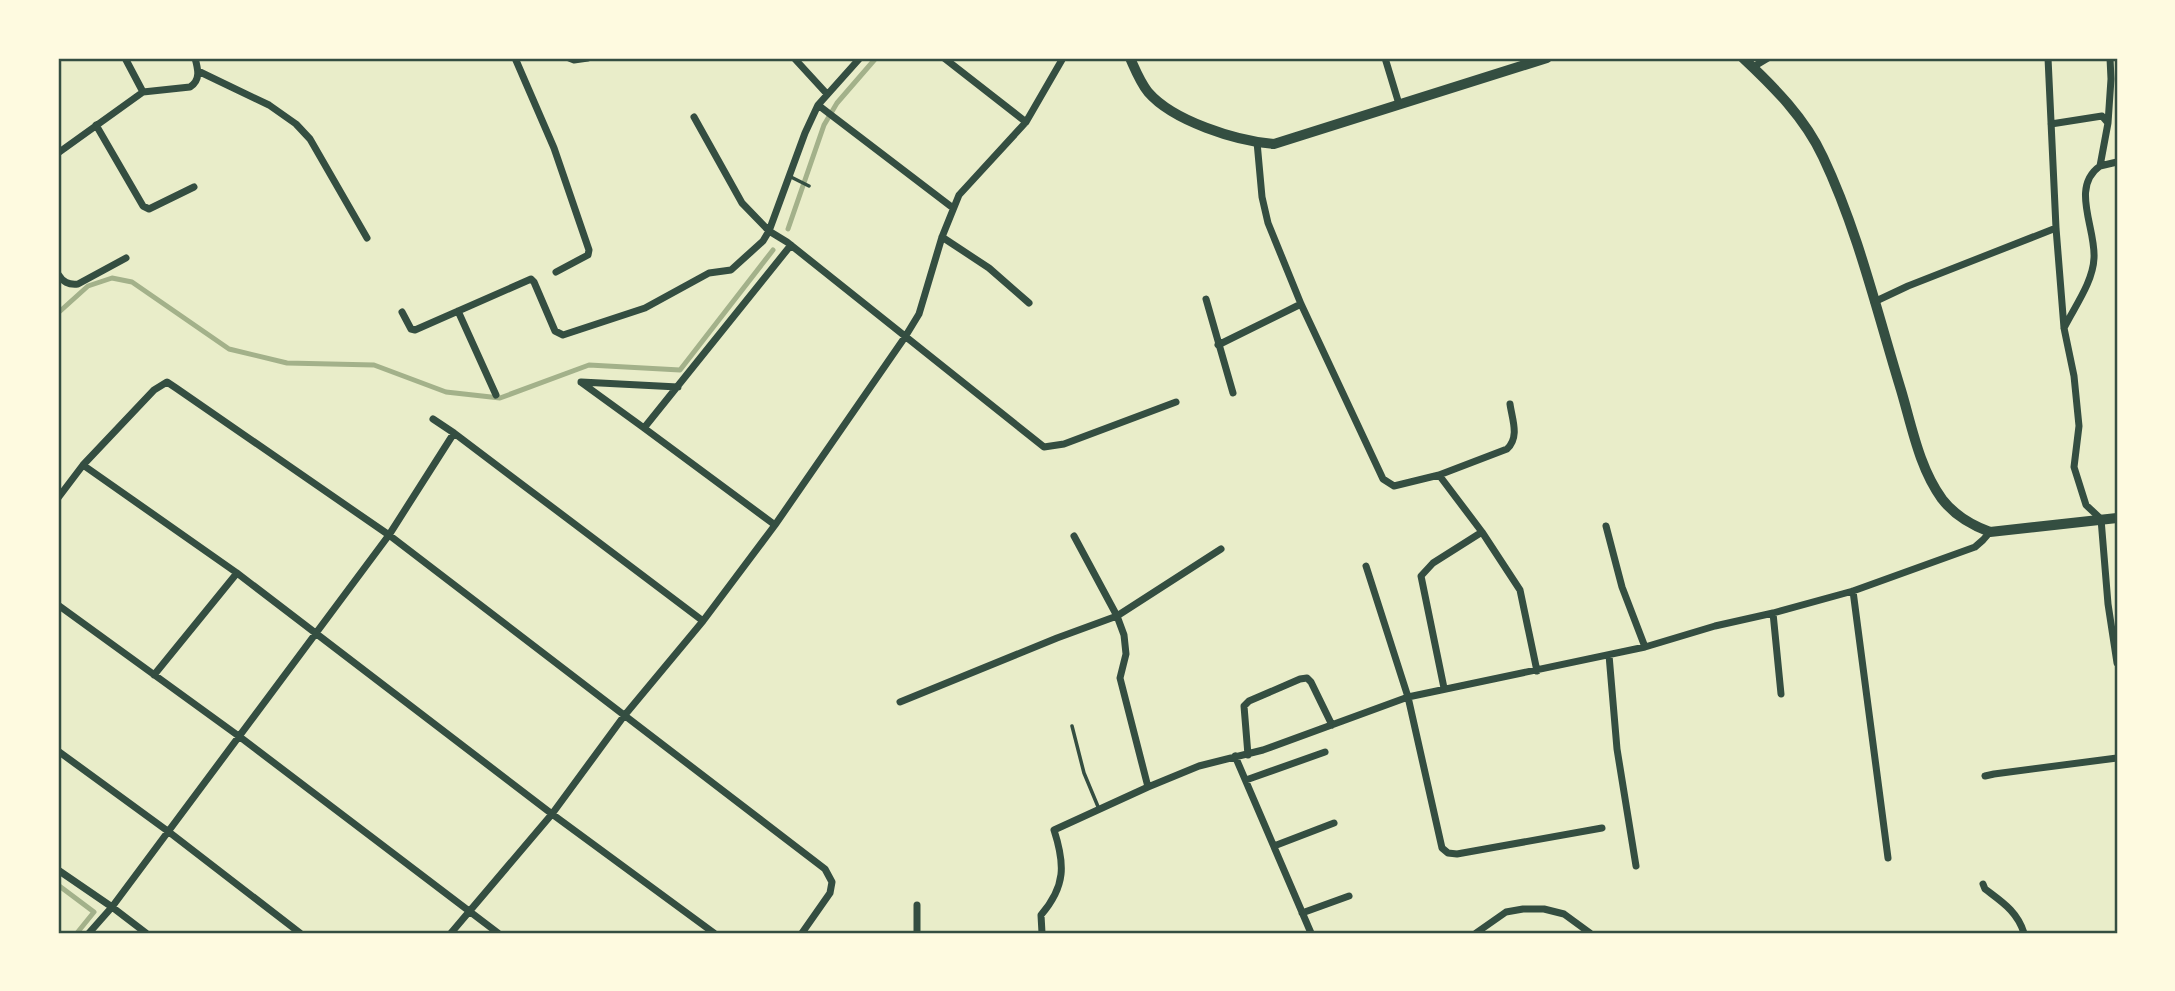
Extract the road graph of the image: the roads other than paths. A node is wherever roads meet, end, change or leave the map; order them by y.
1 (125, 58) edge
2 (195, 58) edge
3 (515, 58) edge
4 (569, 58) edge
5 (588, 58) edge
6 (794, 58) edge
7 (860, 58) edge
8 (944, 58) edge
9 (1063, 58) edge
10 (1130, 58) edge
11 (1385, 58) edge
12 (1547, 58) edge
13 (1743, 58) edge
14 (1768, 58) edge
15 (2049, 58) edge
16 (2110, 58) edge
17 (1753, 67) junction
18 (198, 71) junction
19 (143, 92) junction
20 (827, 94) junction
21 (1399, 104) junction
22 (821, 108) junction
23 (694, 117) dead end
24 (1026, 122) junction
25 (2108, 123) junction
26 (2051, 124) junction
27 (96, 125) junction
28 (1257, 142) junction
29 (58, 153) edge
30 (2117, 162) edge
31 (2100, 166) junction
32 (792, 177) junction
33 (807, 185) dead end
34 (194, 187) dead end
35 (953, 208) junction
36 (2056, 228) junction
37 (769, 231) junction
38 (942, 237) junction
39 (367, 238) dead end
40 (791, 245) junction
41 (126, 258) dead end
42 (556, 272) dead end
43 (58, 274) edge
44 (1206, 299) dead end
45 (1874, 302) junction
46 (1029, 303) dead end
47 (1301, 304) junction
48 (458, 310) junction
49 (402, 312) dead end
50 (2064, 328) junction
51 (905, 337) junction
52 (1219, 345) junction
53 (678, 387) junction
54 (1233, 393) dead end
55 (496, 395) dead end
56 (1176, 402) dead end
57 (1510, 404) dead end
58 (433, 419) dead end
59 (644, 428) junction
60 (454, 433) junction
61 (83, 465) junction
62 (1439, 475) junction
63 (58, 498) edge
64 (2117, 518) edge
65 (2101, 519) junction
66 (775, 525) junction
67 (1606, 526) dead end
68 (1482, 532) junction
69 (1990, 532) junction
70 (389, 535) junction
71 (1074, 536) dead end
72 (1221, 549) dead end
73 (1366, 566) dead end
74 (237, 573) junction
75 (1853, 591) junction
76 (58, 605) edge
77 (1773, 613) junction
78 (1117, 616) junction
79 (703, 621) junction
80 (315, 634) junction
81 (1644, 647) junction
82 (1609, 654) junction
83 (2117, 663) edge
84 (1537, 671) junction
85 (154, 675) junction
86 (1444, 688) junction
87 (1781, 694) dead end
88 (1408, 697) junction
89 (900, 702) dead end
90 (624, 716) junction
91 (1332, 725) junction
92 (1072, 726) dead end
93 (240, 737) junction
94 (58, 751) edge
95 (1325, 752) dead end
96 (1248, 755) junction
97 (1235, 756) junction
98 (2117, 758) edge
99 (1985, 776) dead end
100 (1246, 780) junction
101 (1148, 787) junction
102 (1100, 809) junction
103 (552, 814) junction
104 (1334, 823) dead end
105 (1602, 828) dead end
106 (169, 832) junction
107 (1273, 846) junction
108 (1888, 858) dead end
109 (1636, 866) dead end
110 (58, 870) edge
111 (1983, 884) dead end
112 (1349, 896) dead end
113 (916, 905) dead end
114 (112, 907) junction
115 (469, 911) junction
116 (1302, 913) junction
117 (89, 933) edge
118 (146, 933) edge
119 (300, 933) edge
120 (451, 933) edge
121 (498, 933) edge
122 (714, 933) edge
123 (802, 933) edge
124 (917, 933) edge
125 (1042, 933) edge
126 (1311, 933) edge
127 (1476, 933) edge
128 (1590, 933) edge
129 (2024, 933) edge

1 - 19 street
2 - 18 street
3 - 42 street
4 - 5 street
6 - 20 street
7 - 20 street
8 - 24 street
9 - 24 street
10 - 28 main road
11 - 21 street
12 - 21 main road
13 - 17 main road
14 - 17 street
15 - 26 street
16 - 25 street
17 - 45 main road
18 - 19 street
18 - 39 street
19 - 27 street
20 - 22 street
21 - 28 main road
22 - 32 street
22 - 35 street
23 - 37 street
24 - 35 street
25 - 26 street
25 - 31 street
26 - 36 street
27 - 29 street
27 - 34 street
28 - 47 street
30 - 31 street
31 - 50 street
32 - 33 lane
32 - 37 street
35 - 38 street
36 - 45 street
36 - 50 street
37 - 40 street
37 - 48 street
38 - 46 street
38 - 51 street
40 - 51 street
40 - 53 street
41 - 43 street
44 - 52 street
45 - 69 main road
47 - 52 street
47 - 62 street
48 - 49 street
48 - 55 street
50 - 65 street
51 - 56 street
51 - 66 street
52 - 54 street
53 - 59 street
53 - 59 street
57 - 62 street
58 - 60 street
59 - 66 street
60 - 70 street
60 - 79 street
61 - 63 street
61 - 70 street
61 - 74 street
62 - 68 street
64 - 65 main road
65 - 69 main road
65 - 83 street
66 - 79 street
67 - 81 street
68 - 84 street
68 - 86 street
69 - 75 street
70 - 80 street
70 - 90 street
71 - 78 street
72 - 78 street
73 - 88 street
74 - 80 street
74 - 85 street
75 - 77 street
75 - 108 street
76 - 85 street
77 - 81 street
77 - 87 street
78 - 89 street
78 - 101 street
79 - 90 street
80 - 93 street
80 - 103 street
81 - 82 street
82 - 84 street
82 - 109 street
84 - 86 street
85 - 93 street
86 - 88 street
88 - 91 street
88 - 105 street
90 - 103 street
90 - 123 street
91 - 96 street
91 - 96 street
92 - 102 lane
93 - 106 street
93 - 115 street
94 - 106 street
95 - 100 street
96 - 97 street
97 - 100 street
97 - 101 street
98 - 99 street
100 - 107 street
101 - 102 street
102 - 125 street
103 - 115 street
103 - 122 street
104 - 107 street
106 - 114 street
106 - 119 street
107 - 116 street
110 - 114 street
111 - 129 street
112 - 116 street
113 - 124 street
114 - 117 street
114 - 118 street
115 - 120 street
115 - 121 street
116 - 126 street
127 - 128 street

